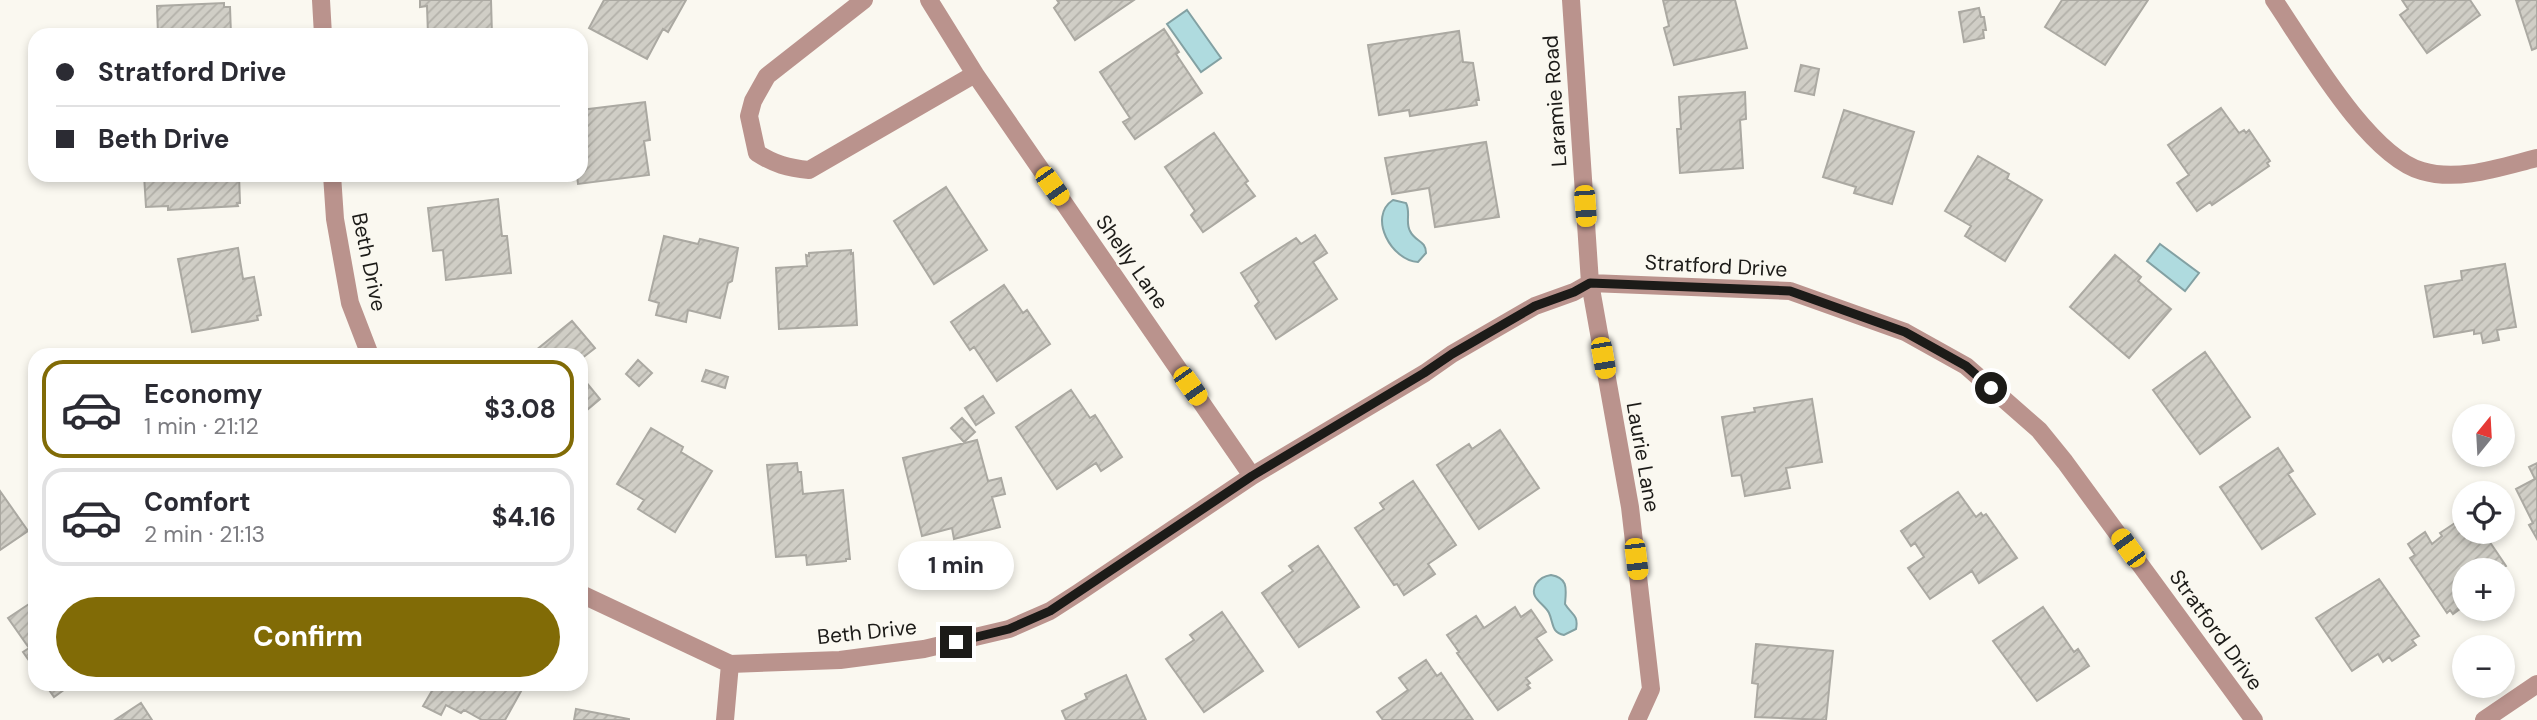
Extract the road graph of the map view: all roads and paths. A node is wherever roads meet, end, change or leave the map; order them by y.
1 (321, 0) edge
2 (864, 0) edge
3 (929, 0) edge
4 (1572, 0) edge
5 (2274, 0) edge
6 (323, 28) edge
7 (975, 74) junction
8 (2537, 158) edge
9 (332, 182) edge
10 (1590, 283) junction
11 (367, 348) edge
12 (1252, 476) junction
13 (588, 597) edge
14 (730, 664) junction
15 (2537, 684) edge
16 (724, 720) edge
17 (1637, 720) edge
18 (2254, 720) edge
19 (2484, 720) edge

1 - 6 street
2 - 7 street
3 - 7 street, Shelly Lane
4 - 10 street, Laramie Road
5 - 8 street
7 - 12 street, Shelly Lane
9 - 11 street, Beth Drive
10 - 12 street, Stratford Drive
10 - 17 street, Laurie Lane
10 - 18 street, Stratford Drive
12 - 14 street, Beth Drive
13 - 14 street, Beth Drive
14 - 16 street
15 - 19 street

